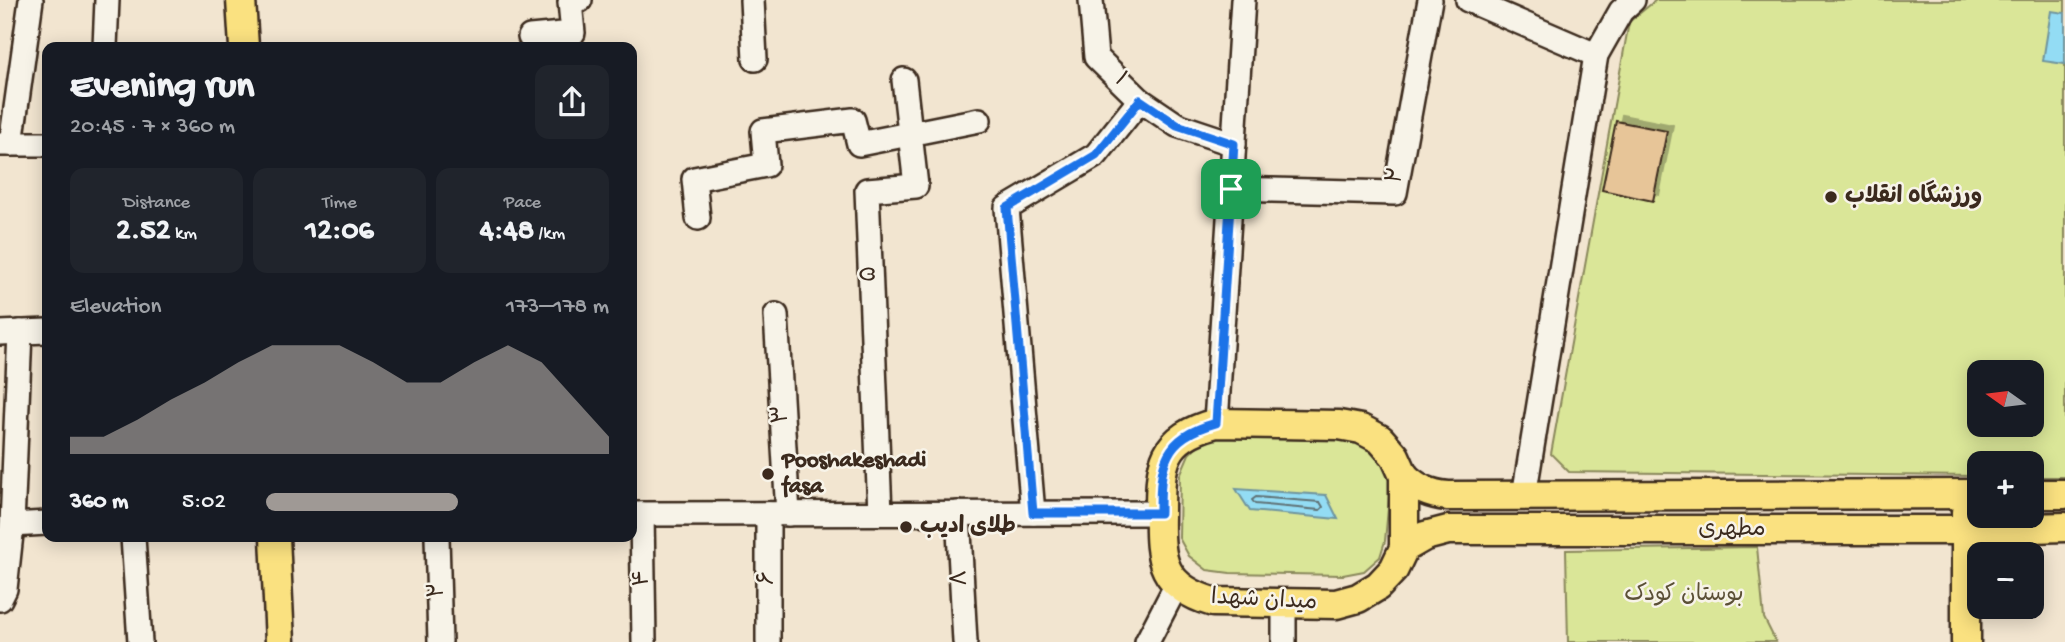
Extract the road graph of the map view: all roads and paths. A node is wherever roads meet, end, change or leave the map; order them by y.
1 (31, 0) edge
2 (107, 0) edge
3 (241, 0) edge
4 (580, 0) edge
5 (752, 0) edge
6 (1091, 0) edge
7 (1243, 0) edge
8 (1430, 0) edge
9 (1468, 0) edge
10 (1621, 4) edge
11 (530, 37) dead end
12 (105, 42) edge
13 (244, 42) edge
14 (1596, 55) junction
15 (755, 59) dead end
16 (904, 80) dead end
17 (1140, 100) junction
18 (979, 120) dead end
19 (911, 135) junction
20 (6, 144) edge
21 (42, 144) edge
22 (1234, 144) junction
23 (1231, 189) junction
24 (698, 218) dead end
25 (776, 315) dead end
26 (42, 331) edge
27 (10, 332) edge
28 (1216, 423) junction
29 (1404, 476) junction
30 (1967, 494) edge
31 (2044, 494) edge
32 (2065, 494) edge
33 (1524, 496) junction
34 (880, 513) junction
35 (958, 513) junction
36 (1033, 513) junction
37 (1160, 513) junction
38 (8, 514) edge
39 (637, 514) edge
40 (778, 514) junction
41 (42, 522) edge
42 (1967, 525) edge
43 (2065, 527) edge
44 (1966, 530) junction
45 (133, 542) edge
46 (275, 542) edge
47 (437, 542) edge
48 (1404, 548) junction
49 (1177, 584) junction
50 (0, 599) edge
51 (1284, 603) junction
52 (140, 642) edge
53 (280, 642) edge
54 (439, 642) edge
55 (644, 642) edge
56 (768, 642) edge
57 (965, 642) edge
58 (1147, 642) edge
59 (1284, 642) edge
60 (1966, 642) edge

1 - 20 street
2 - 12 street
3 - 13 main road
4 - 11 street
5 - 15 street
6 - 17 street, ۱
7 - 22 street
8 - 23 street, ۲
9 - 14 street
10 - 14 street
14 - 33 street
16 - 19 street, ۵
17 - 22 street, ۱
17 - 36 street
18 - 19 street
19 - 24 street
19 - 34 street, ۵
20 - 21 street
22 - 23 street
23 - 28 street
25 - 40 street, ۳
26 - 27 street
27 - 38 street
28 - 29 main road
28 - 37 main road
29 - 33 main road, مطهری
29 - 48 main road
30 - 33 main road, مطهری
31 - 32 main road
34 - 35 street
34 - 40 street
35 - 36 street
35 - 57 street, ۸
36 - 37 street
37 - 49 main road
38 - 41 street
38 - 50 street
39 - 40 street
39 - 55 street, ۴
40 - 56 street, ۶
42 - 44 main road
43 - 44 main road, مطهری
44 - 48 main road, مطهری
44 - 60 main road
45 - 52 street
46 - 53 main road
47 - 54 street, ۲
48 - 51 main road, میدان شهدا
49 - 51 main road, میدان شهدا
49 - 58 street
51 - 59 street

